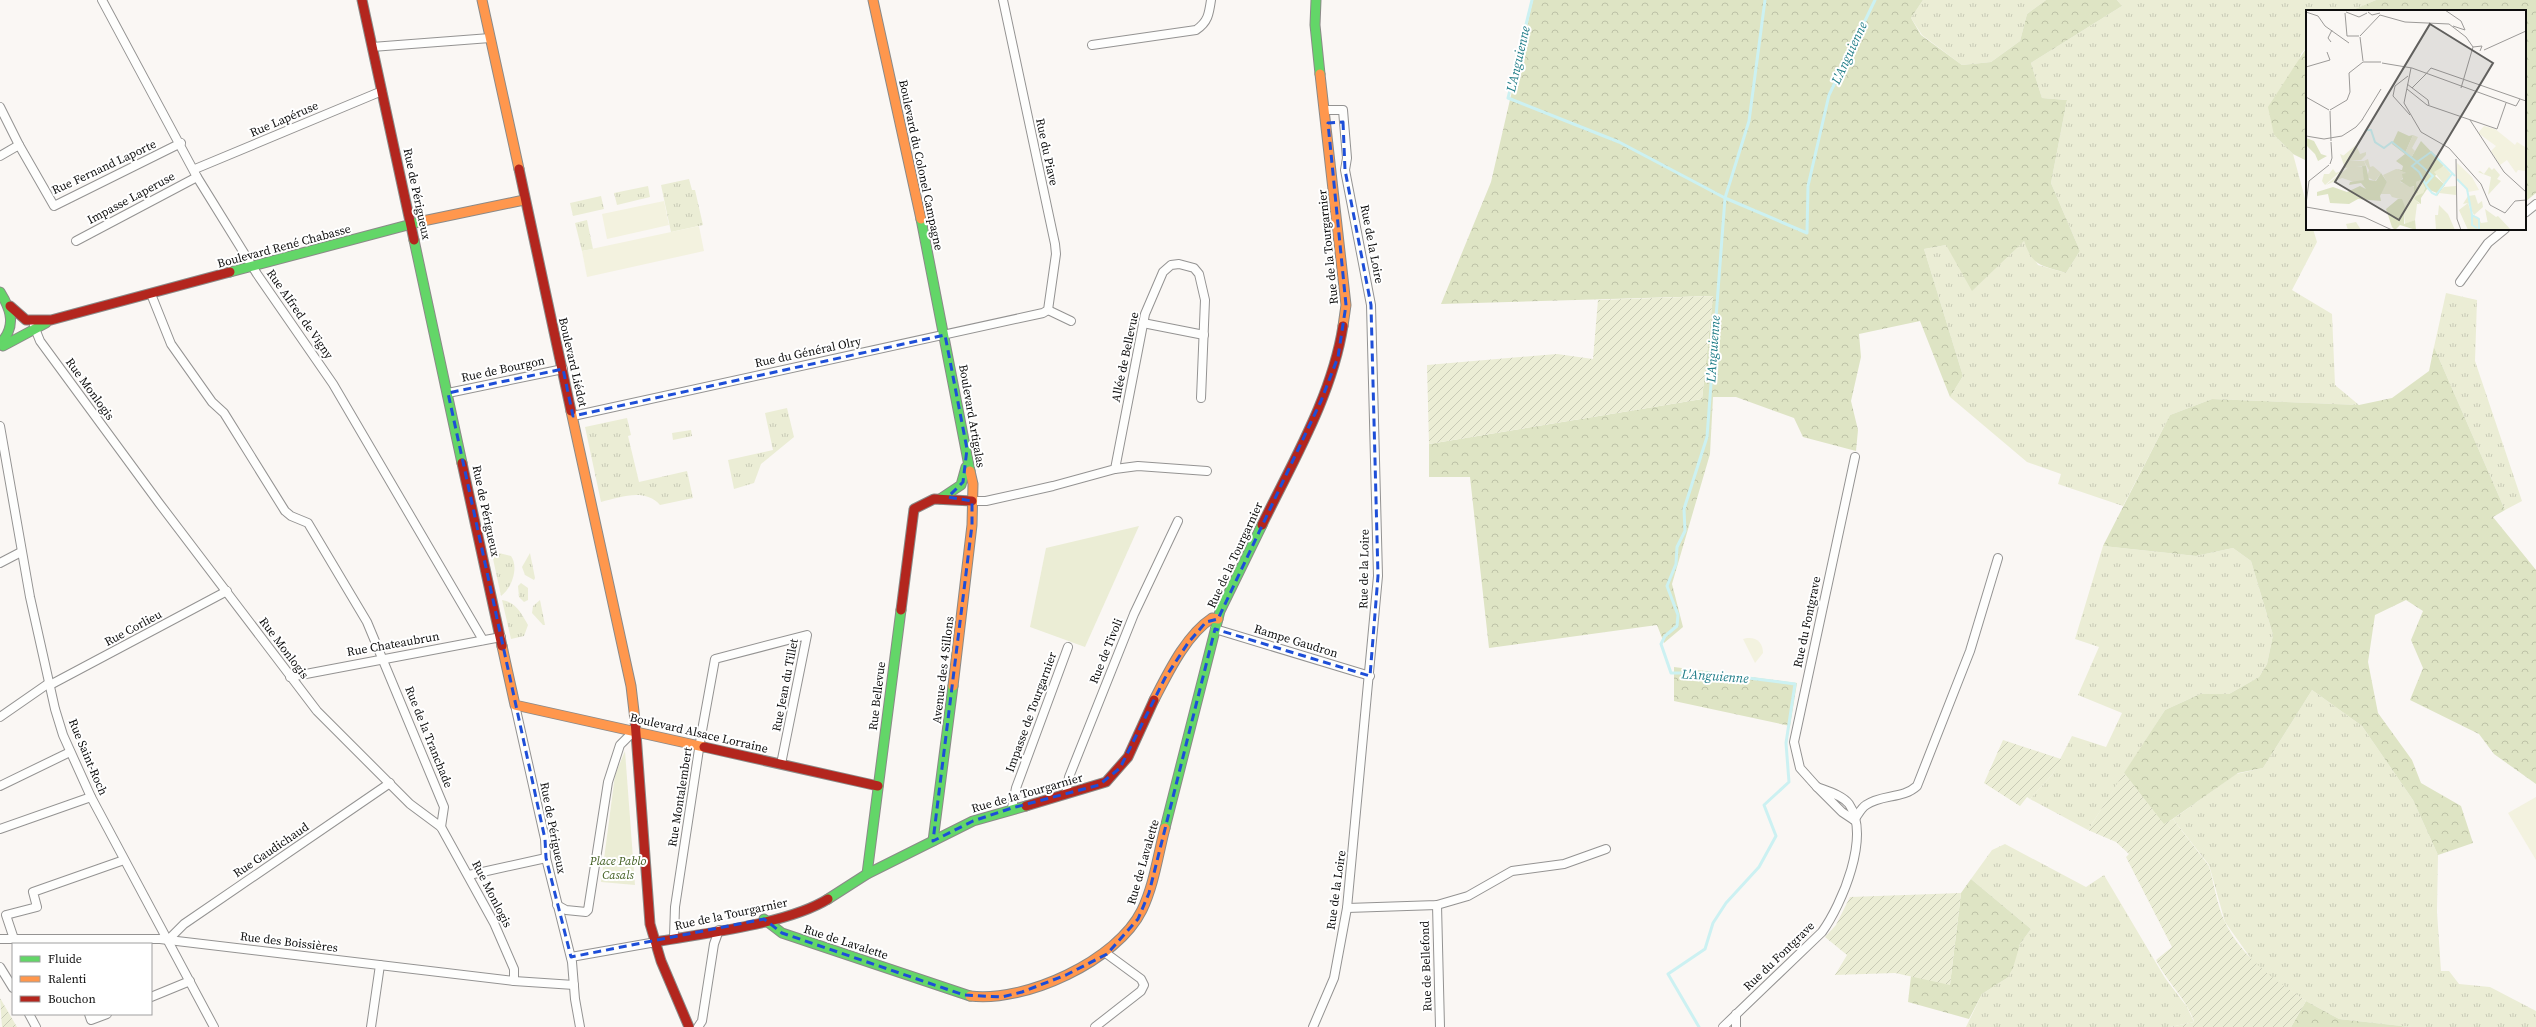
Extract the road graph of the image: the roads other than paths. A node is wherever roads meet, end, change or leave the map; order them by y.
1 (102, 0) edge
2 (362, 0) edge
3 (482, 0) edge
4 (873, 0) edge
5 (1003, 0) edge
6 (1211, 0) edge
7 (1316, 0) edge
8 (490, 38) junction
9 (1092, 45) dead end
10 (372, 47) junction
11 (382, 91) junction
12 (0, 107) edge
13 (1326, 110) junction
14 (1343, 122) junction
15 (1328, 123) junction
16 (181, 143) junction
17 (19, 145) junction
18 (0, 156) edge
19 (196, 173) junction
20 (524, 200) junction
21 (2536, 204) edge
22 (2526, 212) edge
23 (411, 224) junction
24 (2504, 230) edge
25 (76, 241) dead end
26 (253, 266) junction
27 (2460, 282) dead end
28 (0, 292) edge
29 (152, 294) junction
30 (10, 306) junction
31 (1048, 310) junction
32 (1071, 321) dead end
33 (1143, 323) junction
34 (34, 325) junction
35 (945, 335) junction
36 (1204, 335) junction
37 (0, 344) edge
38 (0, 348) edge
39 (562, 369) junction
40 (448, 393) junction
41 (1201, 398) dead end
42 (573, 416) junction
43 (0, 426) edge
44 (967, 450) junction
45 (1854, 457) dead end
46 (1115, 469) junction
47 (1207, 471) dead end
48 (940, 499) junction
49 (972, 501) junction
50 (1178, 521) dead end
51 (21, 552) junction
52 (1998, 558) dead end
53 (0, 563) edge
54 (227, 592) junction
55 (1218, 619) junction
56 (1216, 629) junction
57 (807, 635) joint
58 (501, 637) junction
59 (483, 640) junction
60 (1068, 647) dead end
61 (383, 658) junction
62 (1370, 676) junction
63 (290, 677) junction
64 (50, 684) junction
65 (515, 705) junction
66 (0, 717) edge
67 (634, 731) junction
68 (700, 745) junction
69 (70, 752) junction
70 (781, 764) junction
71 (390, 784) junction
72 (0, 786) edge
73 (878, 786) junction
74 (1066, 794) junction
75 (91, 797) junction
76 (1012, 808) junction
77 (1854, 820) junction
78 (442, 827) junction
79 (0, 829) edge
80 (933, 841) junction
81 (1606, 849) dead end
82 (546, 858) junction
83 (124, 860) junction
84 (867, 874) junction
85 (469, 875) junction
86 (557, 905) junction
87 (1437, 905) junction
88 (1347, 908) junction
89 (764, 919) junction
90 (744, 926) junction
91 (719, 930) junction
92 (782, 933) junction
93 (674, 938) junction
94 (0, 939) edge
95 (14, 940) junction
96 (168, 940) junction
97 (77, 942) edge
98 (656, 942) junction
99 (1107, 954) junction
100 (571, 957) junction
101 (380, 965) junction
102 (0, 967) edge
103 (190, 981) junction
104 (514, 981) junction
105 (574, 985) junction
106 (12, 986) edge
107 (152, 997) edge
108 (1736, 1014) junction
109 (29, 1015) edge
110 (89, 1015) edge
111 (104, 1015) edge
112 (36, 1027) edge
113 (214, 1027) edge
114 (371, 1027) edge
115 (580, 1027) edge
116 (689, 1027) edge
117 (698, 1027) edge
118 (1095, 1027) edge
119 (1313, 1027) edge
120 (1440, 1027) edge
121 (1723, 1027) edge
122 (1736, 1027) edge

1 - 16 street, Rue Alfred de Vigny
2 - 10 street, Rue de Périgueux
3 - 8 street, Boulevard Liédot
4 - 35 street, Boulevard du Colonel Campagne
5 - 31 street, Rue du Piave
6 - 9 street
7 - 13 street, Rue de la Tourgarnier
8 - 10 street
8 - 20 street, Boulevard Liédot
10 - 11 street, Rue de Périgueux
11 - 19 street, Rue Lapéruse
11 - 23 street, Rue de Périgueux
12 - 17 street, Rue Fernand Laporte
13 - 14 street, Rue de la Loire
13 - 15 street, Rue de la Tourgarnier
14 - 15 street
14 - 62 street, Rue de la Loire
15 - 55 street, Rue de la Tourgarnier
16 - 17 street, Rue Fernand Laporte
16 - 19 street, Rue Alfred de Vigny
17 - 18 street
19 - 25 street, Impasse Laperuse
19 - 26 street, Rue Alfred de Vigny
20 - 23 street, Boulevard René Chabasse
20 - 39 street, Boulevard Liédot
21 - 22 street
23 - 26 street, Boulevard René Chabasse
23 - 40 street, Rue de Périgueux
24 - 27 street
26 - 29 street, Boulevard René Chabasse
26 - 59 street, Rue Alfred de Vigny
28 - 30 street
29 - 34 street, Boulevard René Chabasse
29 - 61 street, Rue de la Tranchade
30 - 34 street
30 - 37 street
31 - 32 street
31 - 35 street, Rue du Général Olry
33 - 36 street
33 - 36 street, Allée de Bellevue
33 - 46 street, Allée de Bellevue
34 - 38 street, Boulevard René Chabasse
34 - 54 street, Rue Monlogis
35 - 42 street, Rue du Général Olry
35 - 44 street, Boulevard Artigalas
36 - 41 street, Allée de Bellevue
39 - 40 street, Rue de Bourgon
39 - 42 street, Boulevard Liédot
40 - 58 street, Rue de Périgueux
42 - 67 street, Boulevard Liédot
43 - 51 street, Rue Saint-Roch
44 - 48 street
44 - 49 street, Boulevard Artigalas
45 - 77 street, Rue du Fontgrave
46 - 47 street
46 - 49 street
48 - 49 street
48 - 73 street, Rue Bellevue
49 - 80 street, Avenue des 4 Sillons
50 - 74 street, Rue de Tivoli
51 - 53 street
51 - 64 street, Rue Saint-Roch
52 - 77 street
54 - 63 street, Rue Monlogis
54 - 64 street, Rue Corlieu
55 - 56 street, Rue de Lavalette
55 - 74 street, Rue de la Tourgarnier
56 - 62 street, Rampe Gaudron
56 - 99 street, Rue de Lavalette
57 - 68 street, Rue Montalembert
57 - 70 street, Rue Jean du Tillet
58 - 59 street, Rue Chateaubrun
58 - 65 street, Rue de Périgueux
59 - 61 street, Rue Chateaubrun
60 - 76 street, Impasse de Tourgarnier
61 - 63 street, Rue Chateaubrun
61 - 78 street, Rue de la Tranchade
62 - 88 street, Rue de la Loire
63 - 71 street, Rue Monlogis
64 - 66 street, Rue Corlieu
64 - 69 street, Rue Saint-Roch
65 - 67 street, Boulevard Alsace Lorraine
65 - 82 street, Rue de Périgueux
67 - 68 street, Boulevard Alsace Lorraine
67 - 86 street
67 - 98 street, Boulevard Liédot
68 - 70 street, Boulevard Alsace Lorraine
68 - 93 street, Rue Montalembert
69 - 72 street
69 - 75 street, Rue Saint-Roch
70 - 73 street, Boulevard Alsace Lorraine
71 - 78 street, Rue Monlogis
71 - 96 street, Rue Gaudichaud
73 - 84 street, Rue Bellevue
74 - 76 street, Rue de la Tourgarnier
75 - 79 street
75 - 83 street, Rue Saint-Roch
76 - 80 street, Rue de la Tourgarnier
77 - 108 street, Rue du Fontgrave
78 - 85 street, Rue Monlogis
80 - 84 street, Rue de la Tourgarnier
81 - 87 street
82 - 85 street
82 - 86 street, Rue de Périgueux
83 - 95 street
83 - 96 street, Rue Saint-Roch
84 - 89 street, Rue de la Tourgarnier
85 - 104 street, Rue Monlogis
86 - 100 street, Rue de Périgueux
87 - 88 street
87 - 120 street, Rue de Bellefond
88 - 119 street, Rue de la Loire
89 - 90 street, Rue de la Tourgarnier
89 - 92 street, Rue de Lavalette
90 - 91 street, Rue de la Tourgarnier
90 - 92 street
91 - 93 street, Rue de la Tourgarnier
91 - 117 street
92 - 99 street, Rue de Lavalette
93 - 98 street, Rue de la Tourgarnier
94 - 95 street, Rue des Boissières
95 - 97 street, Rue des Boissières
96 - 97 street, Rue des Boissières
96 - 101 street, Rue des Boissières
96 - 103 street, Rue Saint-Roch
98 - 100 street
98 - 116 street, Boulevard Liédot
99 - 118 street
100 - 105 street, Rue de Périgueux
101 - 104 street, Rue des Boissières
101 - 114 street
102 - 106 street
103 - 107 street
103 - 113 street, Rue Saint-Roch
104 - 105 street, Rue des Boissières
105 - 115 street, Rue de Périgueux
108 - 121 street, Rue du Fontgrave
108 - 122 street
109 - 112 street
110 - 111 street

